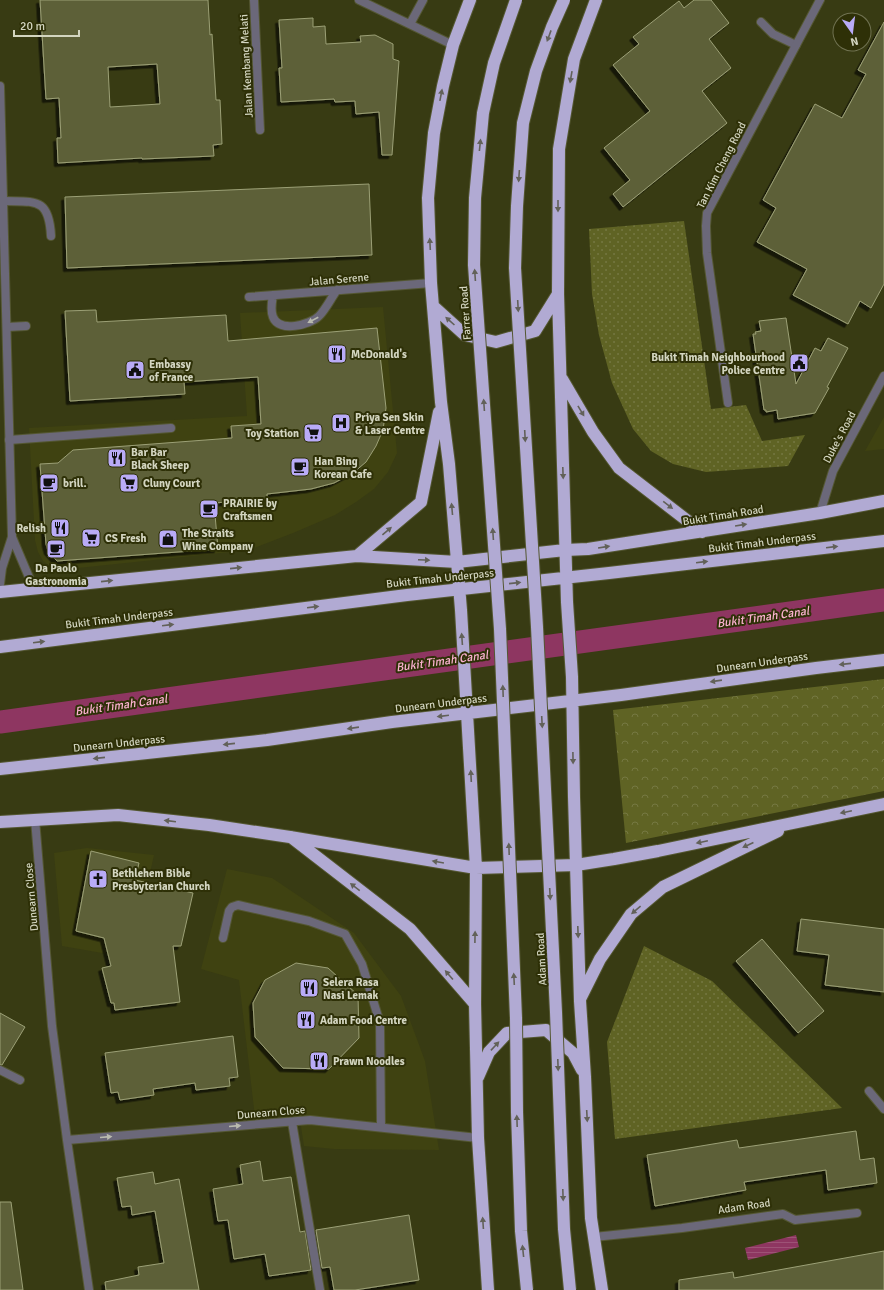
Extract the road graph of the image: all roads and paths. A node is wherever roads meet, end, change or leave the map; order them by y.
1 (254, 0) edge
2 (359, 0) edge
3 (423, 0) edge
4 (470, 0) edge
5 (516, 0) edge
6 (564, 0) edge
7 (596, 0) edge
8 (820, 0) edge
9 (762, 22) dead end
10 (410, 24) junction
11 (453, 45) junction
12 (796, 45) junction
13 (0, 86) edge
14 (260, 130) dead end
15 (3, 201) junction
16 (51, 236) dead end
17 (431, 283) junction
18 (337, 290) junction
19 (558, 294) junction
20 (273, 295) junction
21 (249, 297) dead end
22 (434, 307) junction
23 (26, 326) dead end
24 (7, 328) junction
25 (884, 376) edge
26 (561, 378) junction
27 (441, 402) junction
28 (728, 403) dead end
29 (171, 428) dead end
30 (9, 440) junction
31 (884, 501) edge
32 (820, 512) junction
33 (702, 532) junction
34 (12, 537) junction
35 (884, 541) edge
36 (565, 550) junction
37 (357, 556) junction
38 (457, 562) junction
39 (0, 584) edge
40 (34, 589) junction
41 (0, 592) edge
42 (0, 647) edge
43 (884, 660) edge
44 (0, 769) edge
45 (884, 804) edge
46 (35, 819) junction
47 (0, 822) edge
48 (795, 823) junction
49 (290, 837) junction
50 (576, 865) junction
51 (476, 868) junction
52 (223, 938) dead end
53 (580, 1001) junction
54 (475, 1004) junction
55 (0, 1070) edge
56 (585, 1077) junction
57 (20, 1080) dead end
58 (476, 1080) junction
59 (869, 1091) dead end
60 (884, 1109) edge
61 (292, 1122) junction
62 (381, 1127) junction
63 (478, 1138) junction
64 (67, 1140) junction
65 (857, 1213) dead end
66 (594, 1237) junction
67 (89, 1290) edge
68 (320, 1290) edge
69 (488, 1290) edge
70 (527, 1290) edge
71 (570, 1290) edge
72 (602, 1290) edge

1 - 14 street, Jalan Kembang Melati
2 - 10 street
3 - 10 street
4 - 11 highway
70 -> 5 highway, Farrer Road, bridge
6 -> 71 highway, Adam Road, bridge
7 -> 19 highway
8 - 12 street, Tan Kim Cheng Road
9 - 12 street
10 - 11 street
17 -> 11 highway
12 - 28 street, Tan Kim Cheng Road
13 - 15 street
15 - 16 street
15 - 24 street
17 - 18 street, Jalan Serene
17 - 22 highway
18 - 20 street, Jalan Serene
18 -> 20 street
19 -> 22 highway
19 - 26 highway
20 - 21 street, Jalan Serene
22 - 27 highway
23 - 24 street
24 - 30 street
25 - 32 street, Duke's Road
26 -> 33 highway
26 -> 36 highway
37 -> 27 highway
38 -> 27 highway
29 - 30 street
30 - 34 street
31 - 32 highway, Bukit Timah Road
33 -> 32 highway, Bukit Timah Road
36 -> 33 highway, Bukit Timah Road
34 - 39 street
34 - 40 street
42 -> 35 highway, Bukit Timah Underpass
36 - 38 highway, Bukit Timah Road
36 -> 50 highway
37 -> 38 highway, Bukit Timah Road
40 -> 37 highway, Bukit Timah Road
51 -> 38 highway
40 - 41 highway, Bukit Timah Road
43 -> 44 highway, Dunearn Underpass
45 -> 48 highway
46 - 47 highway
49 -> 46 highway
46 - 64 street, Dunearn Close
48 -> 50 highway
48 -> 53 highway
51 -> 49 highway
54 -> 49 highway
50 - 51 highway
50 -> 53 highway
54 -> 51 highway
52 - 62 street
53 - 56 highway
54 - 58 highway
55 - 57 street
58 -> 56 highway
56 -> 66 highway
58 - 63 highway
59 - 60 street
61 - 62 street, Dunearn Close
64 -> 61 street, Dunearn Close
61 - 68 street
62 - 63 street, Dunearn Close
69 -> 63 highway
64 - 67 street, Dunearn Close
65 - 66 street, Adam Road
66 - 72 highway

